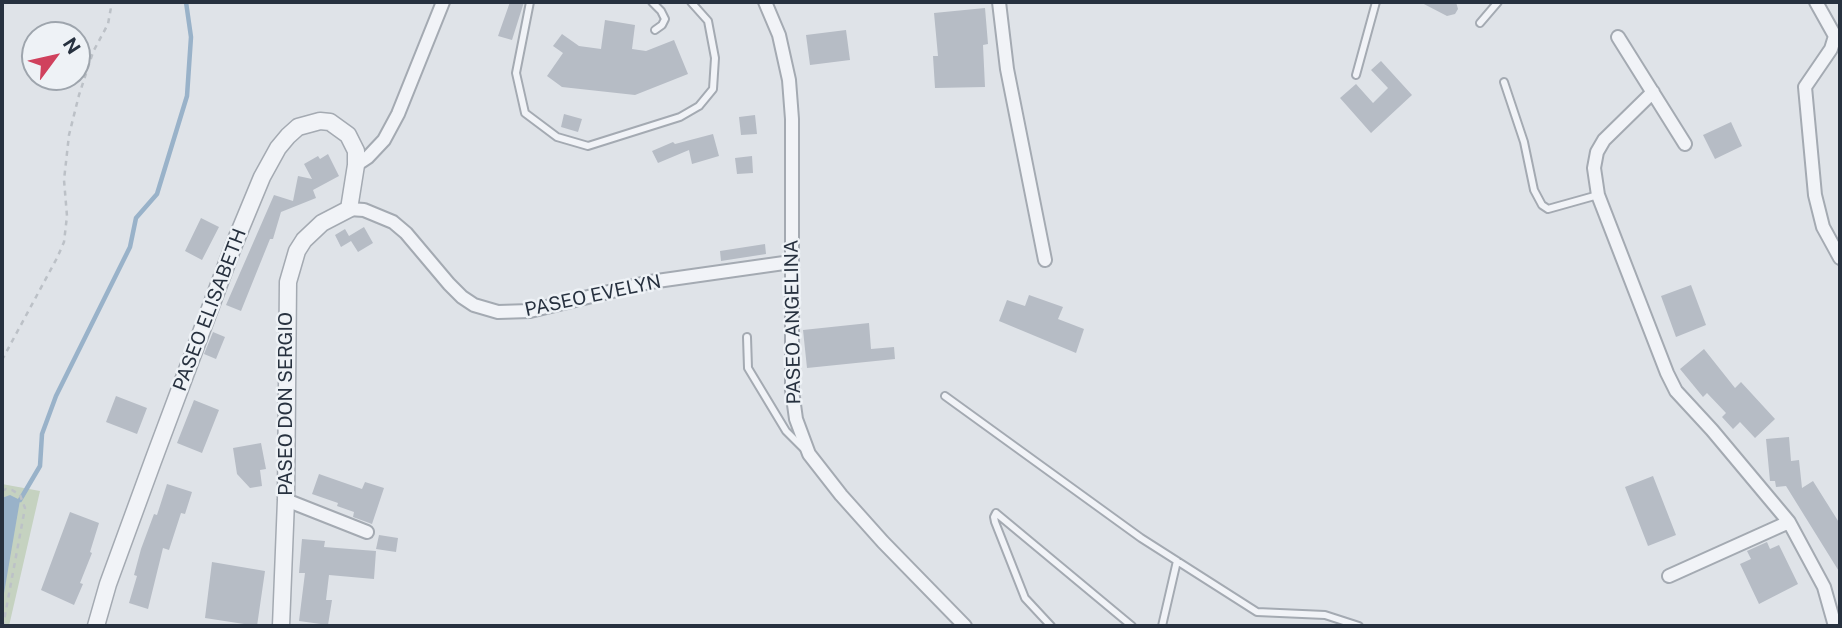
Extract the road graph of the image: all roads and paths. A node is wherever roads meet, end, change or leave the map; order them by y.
1 (112, 2) edge
2 (443, 2) edge
3 (530, 2) edge
4 (652, 2) edge
5 (691, 2) edge
6 (765, 2) edge
7 (999, 2) edge
8 (1376, 2) edge
9 (1498, 2) edge
10 (1816, 2) edge
11 (1480, 23) dead end
12 (655, 30) dead end
13 (1618, 37) dead end
14 (1356, 75) dead end
15 (1504, 82) dead end
16 (1653, 92) junction
17 (1685, 144) dead end
18 (356, 165) junction
19 (1598, 195) junction
20 (349, 209) junction
21 (1840, 258) edge
22 (1045, 260) dead end
23 (791, 262) junction
24 (747, 337) dead end
25 (2, 360) edge
26 (946, 396) dead end
27 (809, 454) junction
28 (2, 491) edge
29 (286, 500) junction
30 (1789, 523) junction
31 (367, 532) dead end
32 (1177, 561) junction
33 (1669, 576) dead end
34 (3, 626) edge
35 (96, 626) edge
36 (281, 626) edge
37 (965, 626) edge
38 (1051, 626) edge
39 (1132, 626) edge
40 (1162, 626) edge
41 (1360, 626) edge
42 (1835, 626) edge

1 - 25 path
2 - 18 street
3 - 5 lane
4 - 12 lane
6 - 23 street, PASEO ANGELINA
7 - 22 street
8 - 14 lane
9 - 11 lane
10 - 21 street
13 - 16 street
15 - 19 lane
16 - 17 street
16 - 19 street
18 - 20 street, PASEO ELISABETH
18 - 35 street, PASEO ELISABETH
19 - 30 street
20 - 23 street, PASEO EVELYN
20 - 29 street, PASEO DON SERGIO
23 - 27 street, PASEO ANGELINA
24 - 27 lane
26 - 32 lane
27 - 37 street, PASEO ANGELINA
28 - 34 path
29 - 31 street
29 - 36 street, PASEO DON SERGIO
30 - 33 street
30 - 42 street
32 - 40 lane
32 - 41 lane
38 - 39 lane

